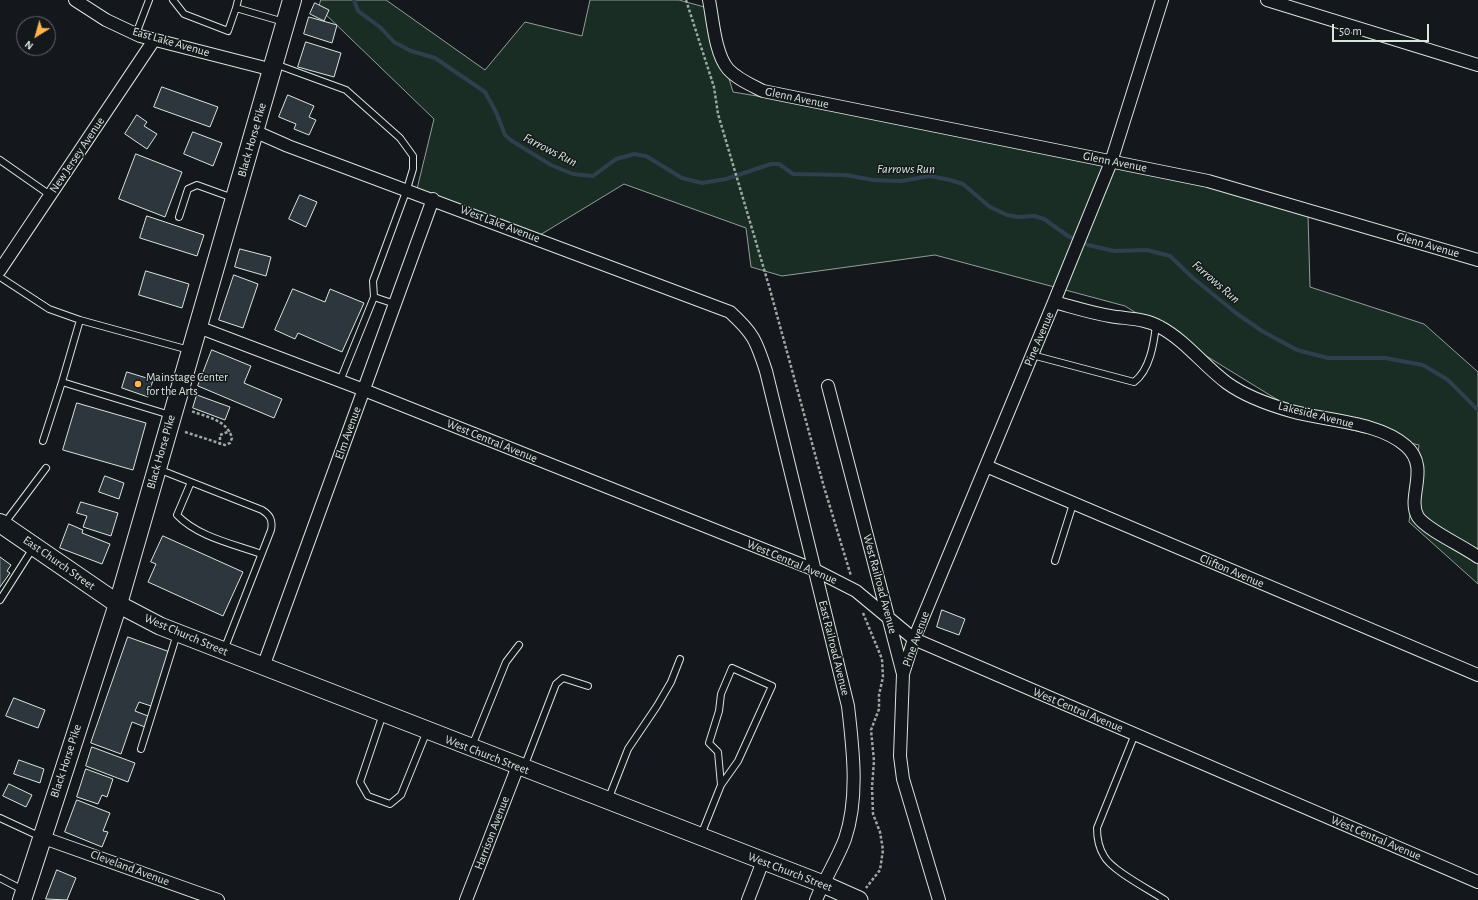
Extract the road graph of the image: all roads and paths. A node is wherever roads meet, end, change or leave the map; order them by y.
1 (75, 0) edge
2 (149, 0) edge
3 (173, 0) edge
4 (238, 0) edge
5 (292, 0) edge
6 (686, 0) edge
7 (709, 0) edge
8 (1162, 0) edge
9 (1267, 0) edge
10 (236, 8) junction
11 (286, 23) junction
12 (136, 34) junction
13 (154, 40) junction
14 (1478, 65) edge
15 (274, 67) junction
16 (254, 131) junction
17 (0, 160) edge
18 (1111, 162) junction
19 (407, 190) junction
20 (50, 195) junction
21 (235, 199) junction
22 (433, 199) junction
23 (179, 217) dead end
24 (1478, 260) edge
25 (0, 270) edge
26 (0, 277) edge
27 (374, 297) junction
28 (1054, 302) junction
29 (395, 304) junction
30 (80, 320) junction
31 (742, 323) joint
32 (1156, 325) junction
33 (198, 327) junction
34 (191, 351) junction
35 (1032, 355) junction
36 (340, 381) junction
37 (62, 382) junction
38 (828, 386) dead end
39 (364, 390) junction
40 (191, 411) dead end
41 (172, 415) junction
42 (230, 431) junction
43 (185, 432) dead end
44 (43, 440) dead end
45 (220, 445) junction
46 (986, 466) junction
47 (46, 468) dead end
48 (157, 469) junction
49 (191, 482) junction
50 (1073, 504) junction
51 (1, 526) edge
52 (34, 546) junction
53 (261, 554) junction
54 (1478, 557) edge
55 (1055, 561) dead end
56 (815, 570) junction
57 (856, 591) junction
58 (0, 600) edge
59 (118, 604) junction
60 (888, 616) junction
61 (177, 633) junction
62 (914, 639) junction
63 (519, 645) dead end
64 (223, 651) junction
65 (680, 659) dead end
66 (263, 667) junction
67 (904, 674) junction
68 (1478, 675) edge
69 (588, 686) dead end
70 (383, 714) junction
71 (427, 731) junction
72 (1135, 734) junction
73 (471, 748) junction
74 (141, 749) dead end
75 (520, 767) junction
76 (721, 785) junction
77 (607, 801) junction
78 (0, 818) edge
79 (41, 837) junction
80 (700, 837) junction
81 (763, 861) junction
82 (0, 878) edge
83 (1478, 882) edge
84 (823, 884) junction
85 (23, 895) edge
86 (218, 900) edge
87 (466, 900) edge
88 (748, 900) edge
89 (816, 900) edge
90 (858, 900) edge
91 (939, 900) edge
92 (1165, 900) edge

1 - 12 street, East Lake Avenue
2 - 12 lane
3 - 10 lane
4 - 10 lane
5 - 11 main road, Black Horse Pike
6 - 57 path
7 - 18 street, Glenn Avenue
8 - 18 street, Pine Avenue
9 - 14 street
10 - 11 lane
11 - 15 main road, Black Horse Pike
12 - 13 street, East Lake Avenue
13 - 15 street, East Lake Avenue
13 - 20 street, New Jersey Avenue
15 - 16 main road, Black Horse Pike
15 - 19 lane
16 - 19 street, West Lake Avenue
16 - 21 main road, Black Horse Pike
17 - 20 lane
18 - 24 street, Glenn Avenue
18 - 28 street, Pine Avenue
19 - 22 street, West Lake Avenue
19 - 27 lane
20 - 25 street, New Jersey Avenue
21 - 23 lane
21 - 33 main road, Black Horse Pike
22 - 29 street, Elm Avenue
22 - 31 street, West Lake Avenue
26 - 30 lane
27 - 29 lane
27 - 36 lane
28 - 32 street, Lakeside Avenue
28 - 35 street, Pine Avenue
29 - 39 street, Elm Avenue
30 - 34 lane
30 - 37 lane
31 - 56 street, East Railroad Avenue
32 - 35 lane
32 - 54 street, Lakeside Avenue
33 - 34 main road, Black Horse Pike
33 - 36 street, West Central Avenue
34 - 41 main road, Black Horse Pike
35 - 46 street, Pine Avenue
36 - 39 street, West Central Avenue
37 - 41 lane
37 - 44 lane
38 - 60 street, West Railroad Avenue
39 - 56 street, West Central Avenue
39 - 66 street, Elm Avenue
40 - 42 path
41 - 48 main road, Black Horse Pike
42 - 45 path
42 - 45 path
43 - 45 path
46 - 50 street, Clifton Avenue
46 - 62 street, Pine Avenue
47 - 51 lane
48 - 49 lane
48 - 59 main road, Black Horse Pike
49 - 53 lane
49 - 53 lane
50 - 55 lane
50 - 68 street, Clifton Avenue
51 - 52 main road, East Church Street
52 - 58 lane
52 - 59 main road, East Church Street
53 - 64 lane
56 - 57 street, West Central Avenue
56 - 84 street, East Railroad Avenue
57 - 60 street, West Central Avenue
57 - 90 path
59 - 61 main road, West Church Street
59 - 79 main road, Black Horse Pike
60 - 62 street, West Central Avenue
60 - 67 street, West Railroad Avenue
61 - 64 main road, West Church Street
61 - 74 lane
62 - 67 street, Pine Avenue
62 - 72 street, West Central Avenue
63 - 73 lane
64 - 66 main road, West Church Street
65 - 77 lane
66 - 70 main road, West Church Street
67 - 91 street, West Railroad Avenue
69 - 75 lane
70 - 71 main road, West Church Street
70 - 71 lane
71 - 73 main road, West Church Street
72 - 83 street, West Central Avenue
72 - 92 lane
73 - 75 main road, West Church Street
75 - 77 main road, West Church Street
75 - 87 street, Harrison Avenue
76 - 76 lane
76 - 80 lane
77 - 80 main road, West Church Street
78 - 79 lane
79 - 85 main road, Black Horse Pike
79 - 86 street, Cleveland Avenue
80 - 81 main road, West Church Street
81 - 84 main road, West Church Street
81 - 88 street
82 - 85 lane
84 - 89 street, East Railroad Avenue
84 - 90 main road, West Church Street

